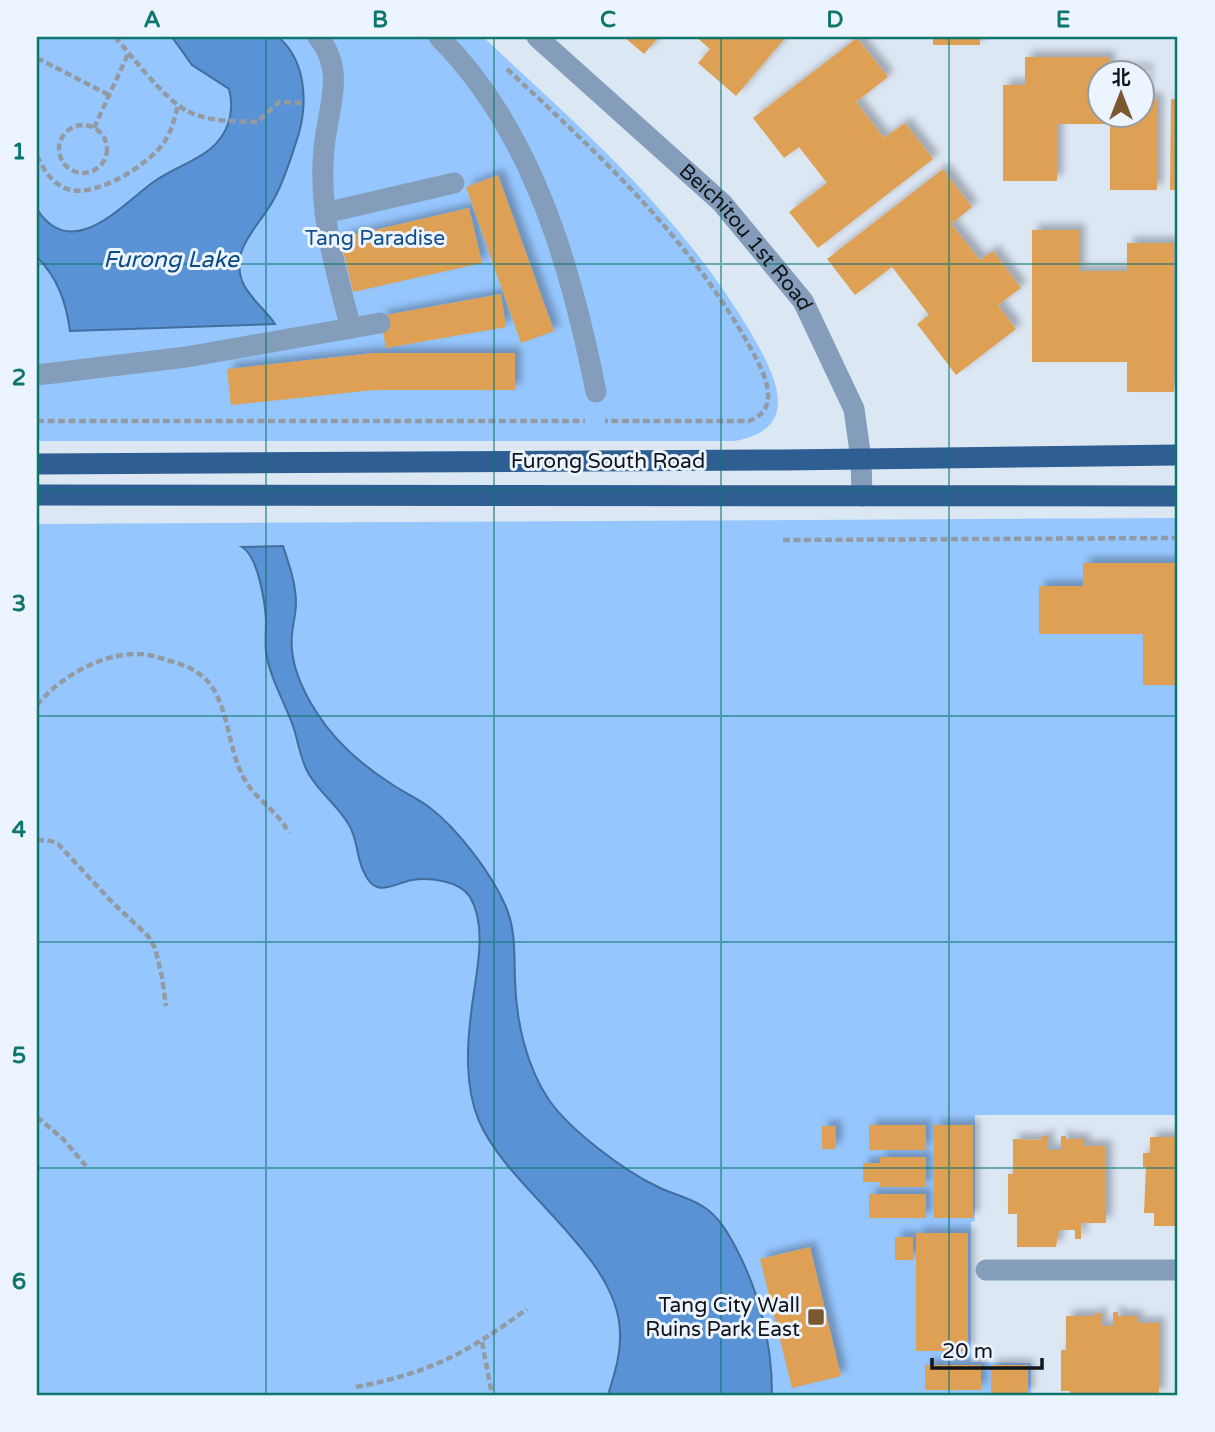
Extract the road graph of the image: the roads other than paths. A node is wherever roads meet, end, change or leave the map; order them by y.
1 (318, 37) edge
2 (439, 37) edge
3 (537, 37) edge
4 (454, 183) dead end
5 (325, 213) junction
6 (380, 323) dead end
7 (351, 328) junction
8 (37, 375) edge
9 (596, 392) dead end
10 (1178, 455) edge
11 (861, 459) junction
12 (37, 464) edge
13 (37, 495) edge
14 (862, 496) junction
15 (1178, 496) edge
16 (986, 1270) dead end
17 (1178, 1270) edge

1 - 5 street
2 - 9 street
3 - 11 street, Beichitou 1st Road
4 - 5 street
5 - 7 street
6 - 7 street
7 - 8 street
10 - 11 main road, Furong South Road
11 - 12 main road, Furong South Road
11 - 14 street, Beichitou 1st Road
13 - 14 main road, Furong South Road
14 - 15 main road, Furong South Road
16 - 17 street

